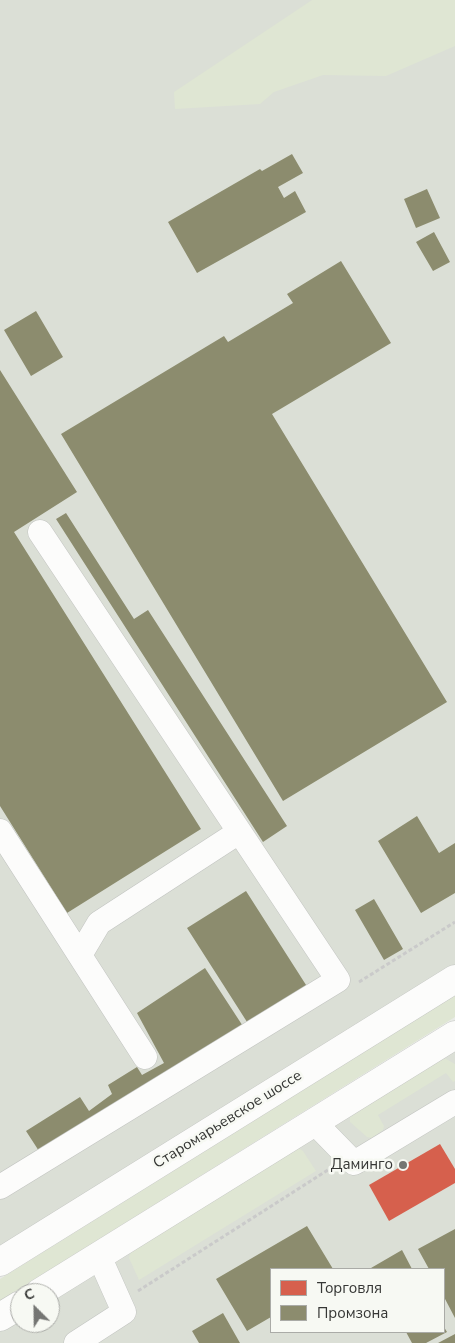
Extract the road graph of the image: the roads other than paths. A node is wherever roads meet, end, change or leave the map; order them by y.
1 (40, 532) dead end
2 (0, 831) edge
3 (239, 832) junction
4 (80, 955) junction
5 (455, 979) edge
6 (454, 1036) edge
7 (145, 1057) dead end
8 (455, 1102) edge
9 (314, 1122) junction
10 (0, 1187) edge
11 (99, 1256) junction
12 (0, 1262) edge
13 (55, 1283) edge
14 (76, 1343) edge

1 - 3 lane
2 - 4 lane
3 - 4 lane
3 - 10 lane
4 - 7 lane
5 - 12 main road, Старомарьевское шоссе
6 - 9 main road
8 - 9 lane
9 - 11 main road
11 - 13 main road
11 - 14 lane

